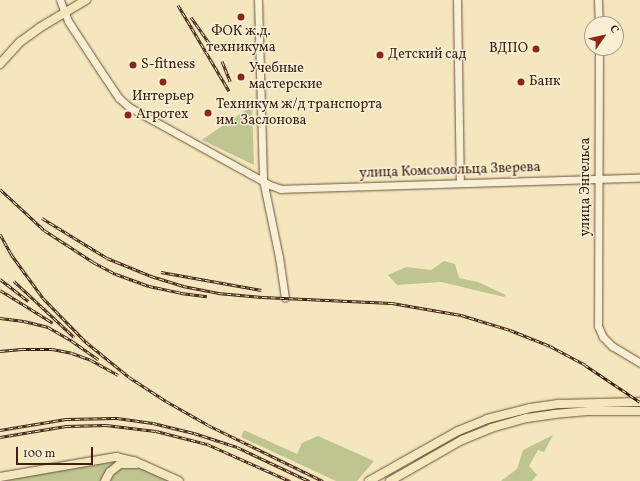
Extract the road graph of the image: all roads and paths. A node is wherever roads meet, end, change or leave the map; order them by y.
1 (60, 0) edge
2 (86, 0) edge
3 (258, 0) edge
4 (457, 0) edge
5 (598, 0) edge
6 (65, 12) junction
7 (599, 16) edge
8 (599, 56) edge
9 (0, 64) edge
10 (600, 178) junction
11 (640, 178) edge
12 (263, 180) junction
13 (460, 183) junction
14 (285, 298) dead end
15 (640, 363) edge
16 (640, 402) edge
17 (640, 411) edge
18 (145, 466) junction
19 (0, 477) edge
20 (105, 481) edge
21 (179, 481) edge
22 (369, 481) edge
23 (390, 481) edge

1 - 6 street, улица Комсомольца Зверева
2 - 6 main road
3 - 12 street
4 - 13 street
5 - 7 street
6 - 9 main road
6 - 12 street, улица Комсомольца Зверева
8 - 10 street, улица Энгельса
10 - 11 street, улица Комсомольца Зверева
10 - 13 street, улица Комсомольца Зверева
10 - 15 street, улица Энгельса
12 - 13 street, улица Комсомольца Зверева
12 - 14 street
16 - 22 main road
17 - 23 main road
18 - 19 main road
18 - 20 main road
18 - 21 main road

